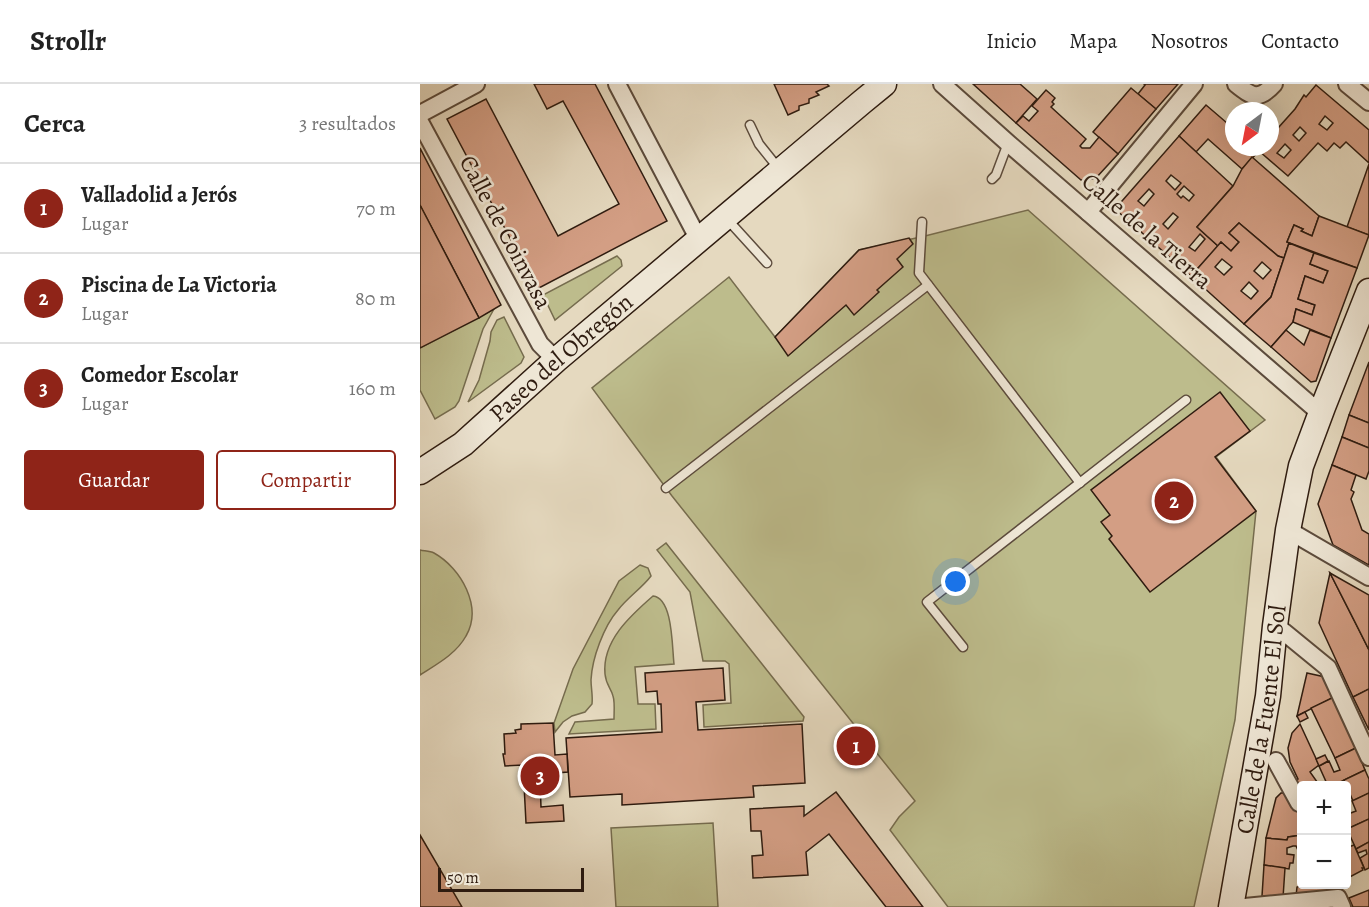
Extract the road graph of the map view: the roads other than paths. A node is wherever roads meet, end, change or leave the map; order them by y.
1 (476, 84) edge
2 (617, 84) edge
3 (884, 84) edge
4 (942, 84) edge
5 (1194, 84) edge
6 (1236, 84) edge
7 (1274, 84) edge
8 (1347, 84) edge
9 (1369, 102) edge
10 (420, 114) edge
11 (420, 122) edge
12 (750, 125) dead end
13 (1008, 143) junction
14 (781, 171) junction
15 (992, 179) dead end
16 (1089, 212) junction
17 (725, 218) junction
18 (922, 222) dead end
19 (699, 240) junction
20 (767, 263) dead end
21 (928, 285) junction
22 (1369, 291) edge
23 (556, 360) junction
24 (1186, 400) dead end
25 (1320, 413) junction
26 (420, 472) edge
27 (1080, 483) junction
28 (666, 488) dead end
29 (1288, 530) junction
30 (1369, 577) edge
31 (1275, 626) junction
32 (963, 647) dead end
33 (1369, 758) edge
34 (1276, 761) dead end
35 (1297, 799) edge
36 (1337, 896) edge
37 (1231, 907) edge
38 (1245, 907) edge

1 - 10 street
2 - 19 street
3 - 14 street, Paseo del Obregón
4 - 13 street, Calle de la Tierra
5 - 16 street
6 - 7 street
8 - 9 street
11 - 23 street, Calle de Coinvasa
12 - 14 lane
13 - 15 lane
13 - 16 street, Calle de la Tierra
14 - 17 street, Paseo del Obregón
16 - 25 street, Calle de la Tierra
17 - 19 street, Paseo del Obregón
17 - 20 lane
18 - 21 lane
19 - 23 street, Paseo del Obregón
21 - 27 lane
21 - 28 lane
22 - 25 street, Calle de la Fuente El Sol
23 - 26 street, Paseo del Obregón
24 - 27 lane
25 - 29 street, Calle de la Fuente El Sol
27 - 32 lane
29 - 30 street
29 - 31 street, Calle de la Fuente El Sol
31 - 33 street
31 - 37 street, Calle de la Fuente El Sol
34 - 35 street
36 - 38 street

